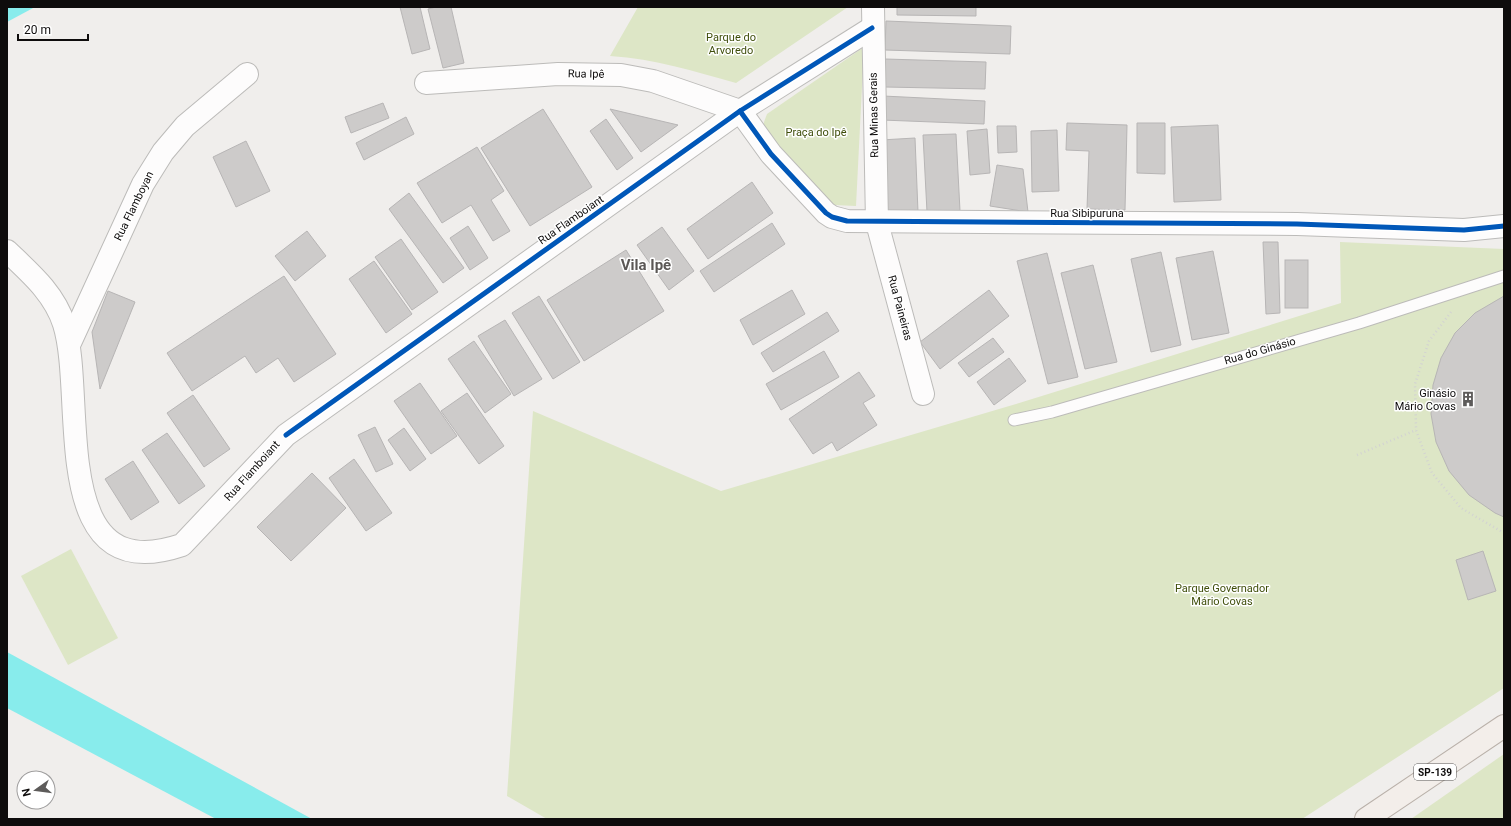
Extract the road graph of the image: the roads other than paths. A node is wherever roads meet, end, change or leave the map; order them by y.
1 (872, 18) edge
2 (247, 74) dead end
3 (426, 83) dead end
4 (740, 111) junction
5 (877, 223) junction
6 (1504, 226) edge
7 (7, 251) edge
8 (1504, 276) edge
9 (69, 345) junction
10 (922, 394) dead end
11 (1014, 420) dead end
12 (1504, 726) edge
13 (1366, 819) edge

1 - 4 street, Rua Flamboiant
1 - 5 street, Rua Minas Gerais
2 - 9 street, Rua Flamboyan
3 - 4 street, Rua Ipê
4 - 5 street, Rua Sibipuruna
4 - 9 street, Rua Flamboiant
5 - 6 street, Rua Sibipuruna
5 - 10 street, Rua Paineiras
7 - 9 street, Rua Flamboiant
8 - 11 lane, Rua do Ginásio
12 - 13 main road, SP-139

